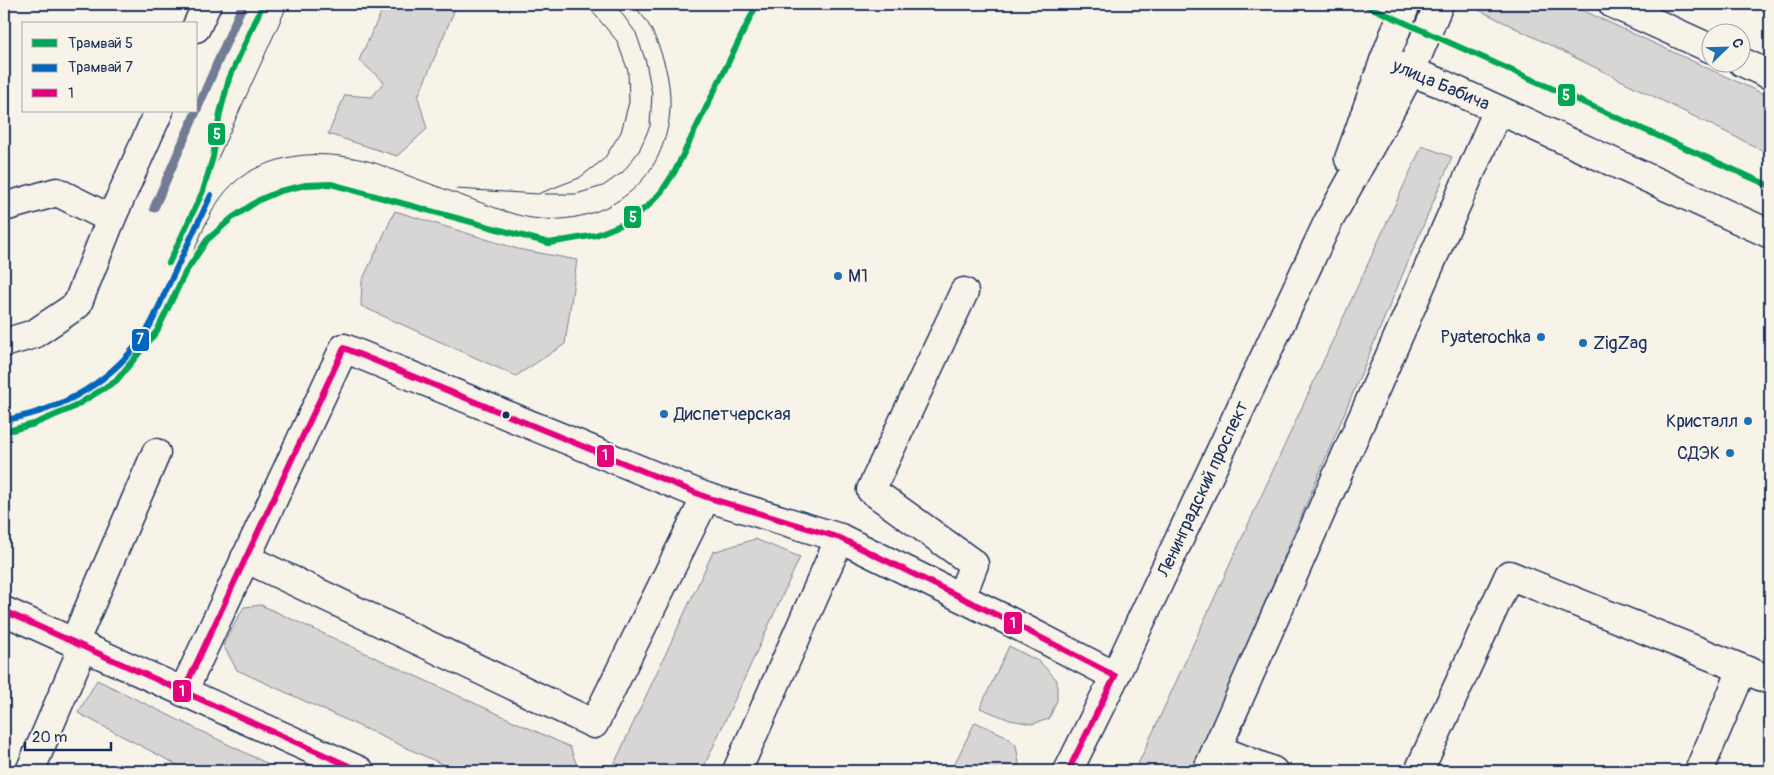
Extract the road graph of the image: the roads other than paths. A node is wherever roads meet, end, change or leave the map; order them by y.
1 (207, 4) edge
2 (1406, 4) edge
3 (1439, 4) edge
4 (1613, 4) edge
5 (198, 24) edge
6 (1702, 44) edge
7 (1384, 61) junction
8 (1752, 67) edge
9 (1410, 70) junction
10 (1770, 75) edge
11 (1498, 110) junction
12 (159, 112) edge
13 (4, 208) edge
14 (112, 219) junction
15 (1328, 222) junction
16 (1770, 234) edge
17 (964, 292) dead end
18 (4, 343) edge
19 (156, 454) dead end
20 (706, 497) junction
21 (840, 538) junction
22 (245, 558) junction
23 (961, 597) junction
24 (4, 611) edge
25 (79, 644) junction
26 (1742, 670) junction
27 (1115, 676) junction
28 (1770, 680) edge
29 (183, 692) junction
30 (1212, 760) edge
31 (1069, 766) edge
32 (30, 771) edge
33 (360, 771) edge
34 (737, 771) edge
35 (1273, 771) edge
36 (1419, 771) edge
37 (1699, 771) edge

1 - 5 street
2 - 7 street, Ленинградский проспект
3 - 9 street, Ленинградский проспект
4 - 6 street
7 - 9 street, улица Бабича
7 - 15 street, Ленинградский проспект
8 - 10 street
9 - 11 street, улица Бабича
9 - 15 street, Ленинградский проспект
11 - 16 street, улица Бабича
11 - 30 street
12 - 14 street
13 - 14 street
14 - 18 street
15 - 27 street, Ленинградский проспект
17 - 23 street
19 - 25 street
20 - 21 street
20 - 22 street
20 - 22 street
21 - 23 street
21 - 34 street
22 - 29 street
23 - 27 street
24 - 25 street
25 - 29 street
25 - 32 street
26 - 28 street
26 - 36 street
26 - 37 street
27 - 31 street, Ленинградский проспект
29 - 33 street
30 - 35 street

